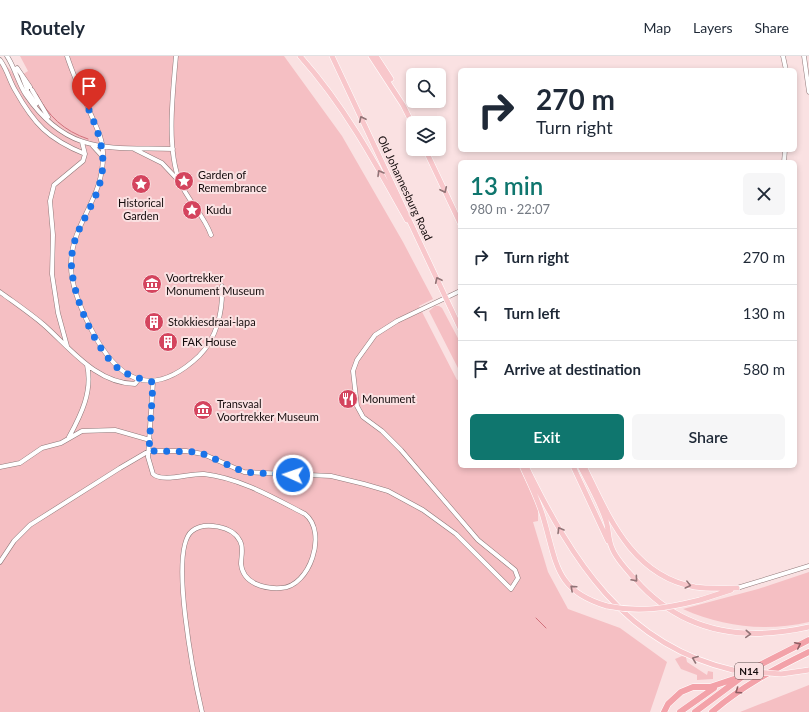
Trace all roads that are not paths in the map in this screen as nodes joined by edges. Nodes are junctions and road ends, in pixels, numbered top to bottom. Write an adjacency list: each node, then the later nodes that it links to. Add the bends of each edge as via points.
1 (8, 56): 15 (street); 15 (street, via 25,94)
2 (68, 56): 18 (street)
3 (176, 56): 20 (street)
4 (300, 56): 27 (main road, one-way to 4, via 360,136)
5 (332, 56): 27 (main road, Old Johannesburg Road, one-way to 5)
6 (371, 56): 13 (main road)
7 (376, 56): 13 (main road)
8 (783, 56): 11 (street)
9 (804, 56): 12 (street)
10 (0, 60): 21 (street, via 38,127 68,148)
11 (786, 68)
12 (809, 92)
13 (403, 105): 14 (main road)
14 (408, 116)
15 (51, 123): 16 (street)
16 (82, 142): 17 (street); 21 (street)
17 (93, 146): 18 (street); 23 (street)
18 (103, 147): 19 (street); 23 (street)
19 (130, 148): 20 (street); 24 (street, via 162,163)
20 (173, 149): 24 (street)
21 (85, 154): 33 (street, via 83,161 54,185 50,201 53,235 52,274 58,313)
22 (428, 156): 25 (main road, one-way to 25)
23 (103, 158): 35 (street, via 99,187 74,242 71,269 83,311 102,350 120,370)
24 (180, 184): 26 (street, via 205,220)
25 (458, 220)
26 (211, 235)
27 (426, 256): 31 (main road, Old Johannesburg Road, one-way to 27)
28 (222, 286): 36 (street, via 222,306 218,322 204,351 172,376)
29 (0, 292): 33 (street, via 34,316)
30 (458, 292): 31 (street)
31 (446, 298): 32 (main road, Old Johannesburg Road); 39 (street, via 397,321 375,335 357,360 353,371 358,406 363,417 382,431 409,458 478,540 515,570 517,580 511,589 448,528 417,506 382,489 331,476 244,472 199,452)
32 (458, 324)
33 (67, 346): 34 (street)
34 (87, 365): 35 (street, via 112,380 135,384); 37 (street, via 89,376 86,396 81,415)
35 (139, 378): 36 (street)
36 (153, 382): 38 (street)
37 (69, 438): 38 (street, via 82,432 110,429); 40 (street, via 42,448 20,463)
38 (150, 440): 39 (street)
39 (149, 451): 47 (street, via 30,525 14,541); 56 (street, via 150,468 155,476 162,478 199,474 237,481 305,514 312,522 316,533 315,546 303,576 291,586 279,588 259,585 246,577 241,566 242,544 238,536 230,531 203,526 196,528 187,536 182,568 187,635)
40 (0, 467)
41 (523, 468): 49 (main road, one-way to 41, bridge, via 674,607 648,610 607,606 582,596 562,577 552,554 541,511)
42 (527, 468): 53 (main road, one-way to 42, bridge, via 781,674 733,670 696,660 656,638 615,604 580,563)
43 (574, 468): 46 (main road)
44 (581, 468): 46 (main road, via 606,521)
45 (585, 468): 49 (main road, one-way to 49, via 618,533 646,565 670,580 692,586 709,589)
46 (612, 548): 50 (main road, one-way to 50, via 646,592 669,610 692,622 746,634 788,632)
47 (0, 562)
48 (809, 566): 49 (street)
49 (737, 588)
50 (809, 627)
51 (809, 640): 54 (highway, N14, one-way to 51, via 772,658)
52 (809, 652): 60 (highway, N14, one-way to 60, via 760,678)
53 (809, 670)
54 (738, 679): 55 (highway); 59 (highway, N14)
55 (718, 685): 57 (highway, via 681,692 668,704); 58 (highway)
56 (202, 712)
57 (664, 712)
58 (680, 712)
59 (695, 712)
60 (712, 712)

